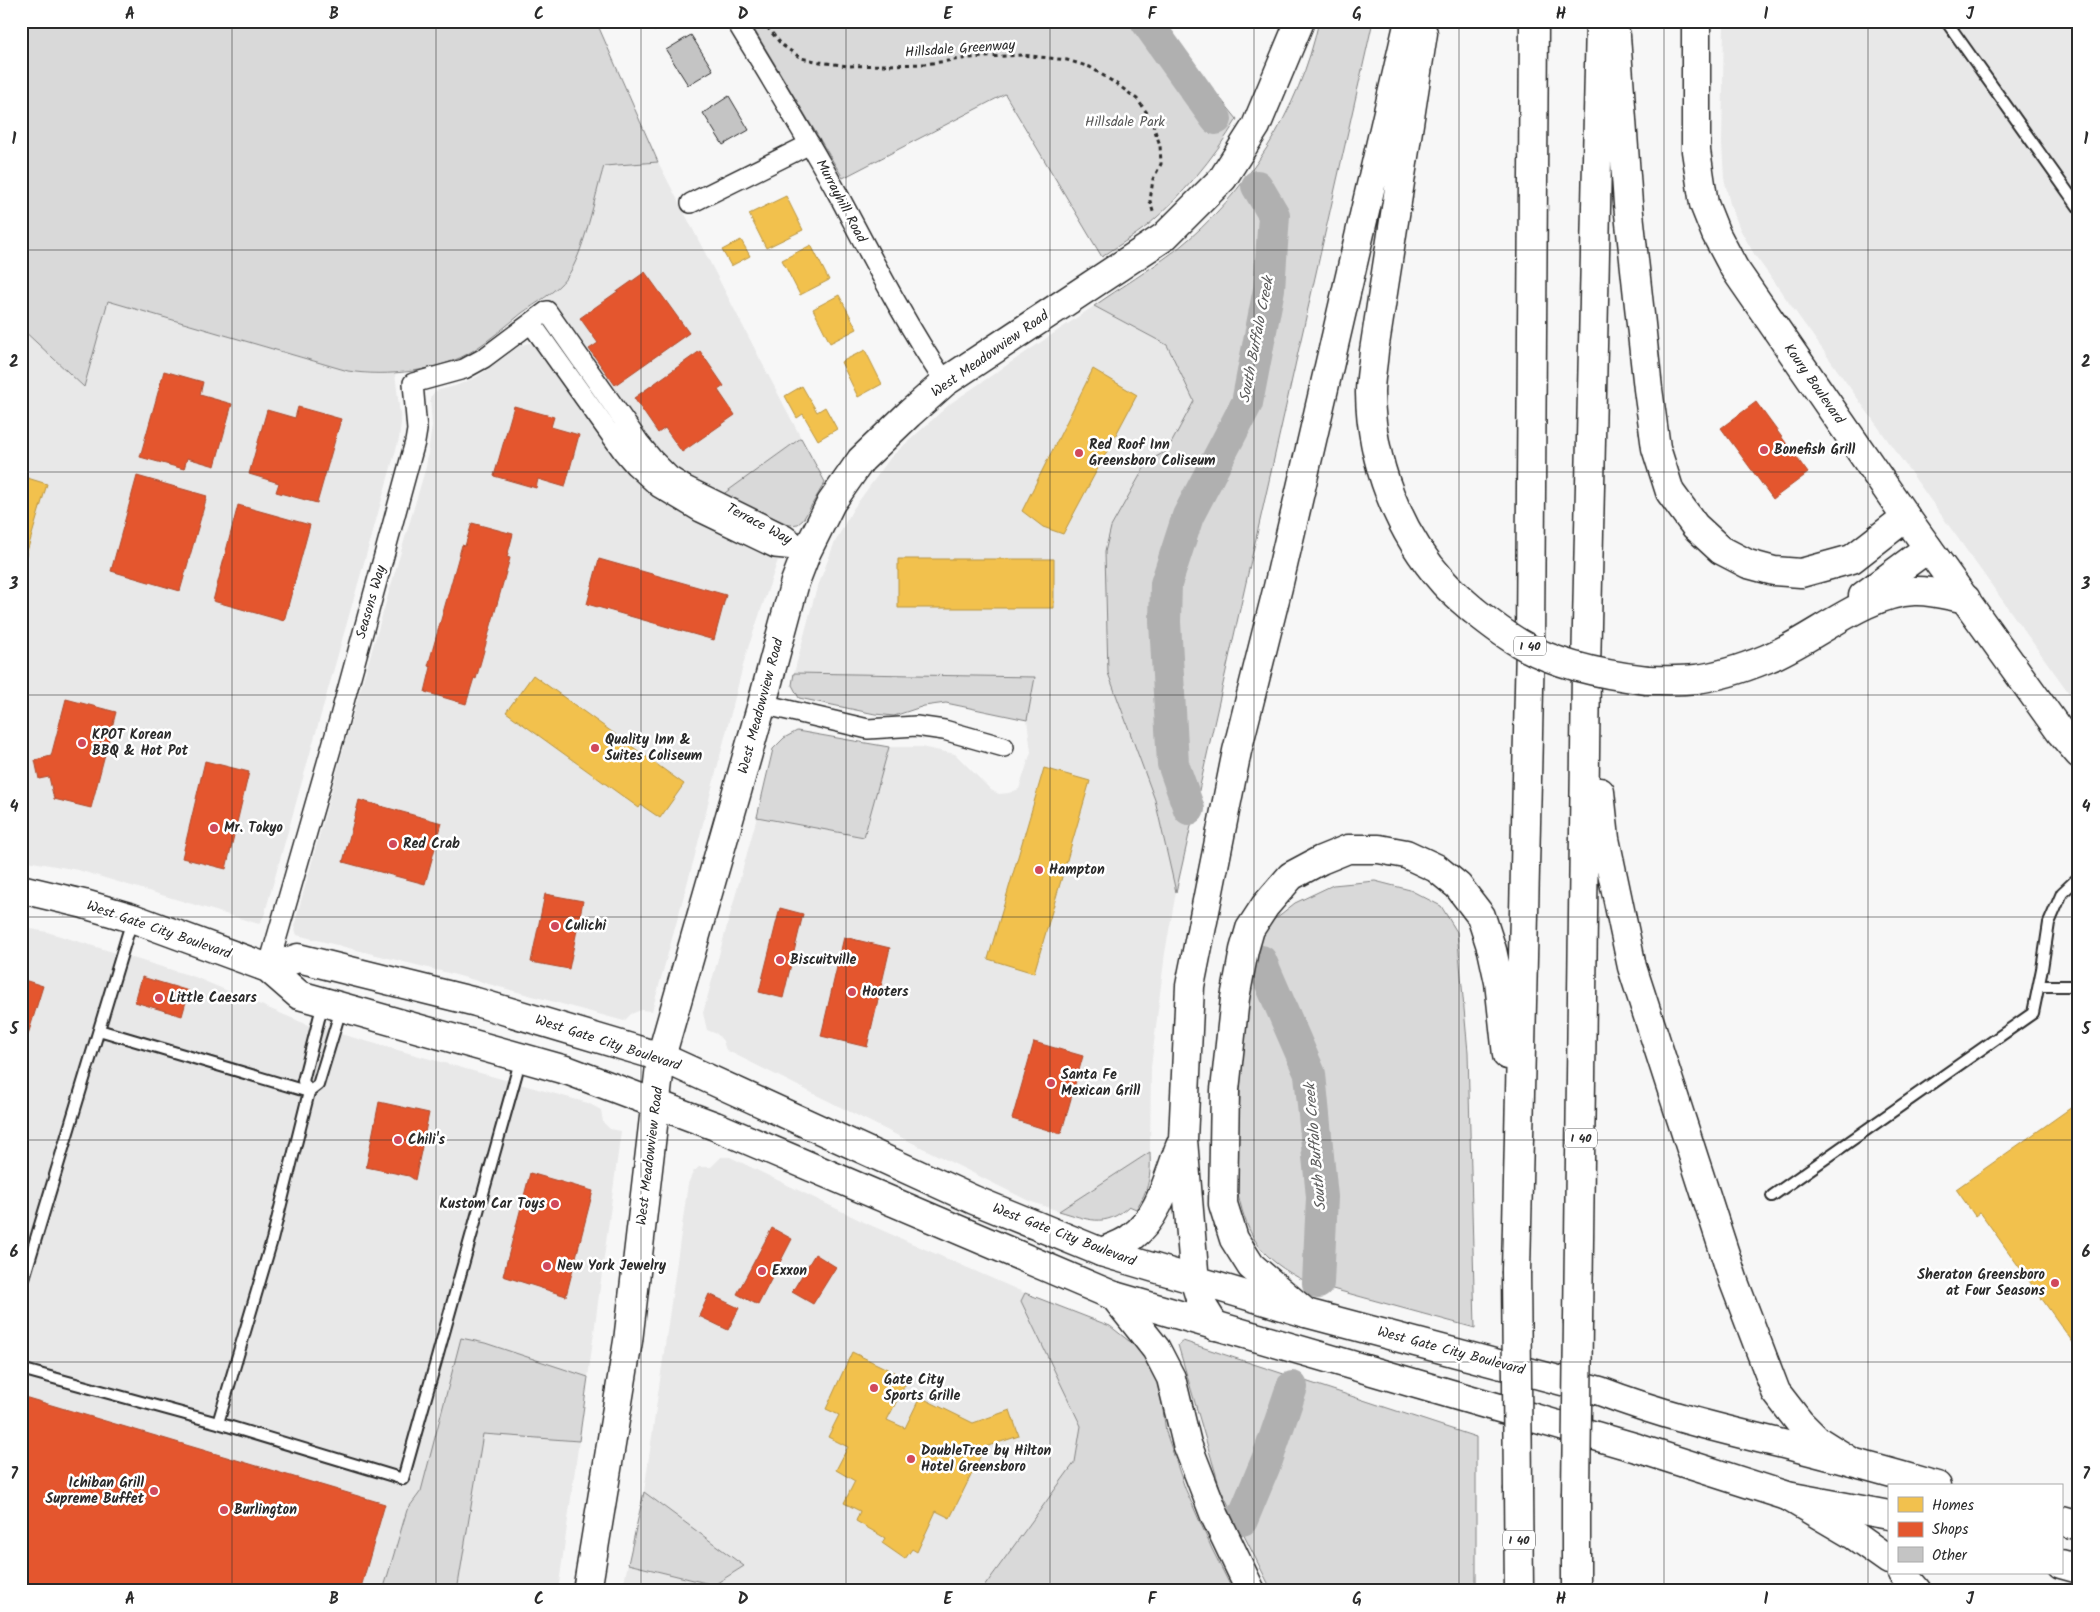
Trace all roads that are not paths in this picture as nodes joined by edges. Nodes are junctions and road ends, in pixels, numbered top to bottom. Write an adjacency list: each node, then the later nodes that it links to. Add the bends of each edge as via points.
1 (736, 21): 10 (street, Murrayhill Road)
2 (1300, 21): 15 (main road, West Meadowview Road, via 1256,126 1223,178 1164,237)
3 (1409, 21): 37 (main road, via 1237,751 1190,986)
4 (1425, 21): 20 (main road, bridge, via 1370,392 1375,445 1388,488 1421,553 1445,584 1472,609 1520,644 1562,662 1606,675 1647,680 1696,679 1728,672 1768,658)
5 (1534, 21): 40 (main road, I 40, via 1530,644)
6 (1600, 21): 21 (main road, I 40)
7 (1615, 21): 16 (main road, via 1628,204 1648,389 1656,448 1670,492 1695,526 1721,550 1748,564 1774,571 1801,573 1852,559)
8 (1696, 21): 16 (main road, Koury Boulevard, via 1696,151 1704,204 1713,227 1734,268)
9 (1946, 21): 12 (lane)
10 (810, 144): 11 (street); 15 (street, Murrayhill Road, via 893,298)
11 (691, 203)
12 (2079, 208)
13 (547, 311): 14 (street, Seasons Way); 18 (street, Terrace Way, via 639,442 670,476 786,535)
14 (531, 323): 18 (street, Terrace Way, via 623,452 658,487 700,512 775,548); 28 (street, Seasons Way, via 464,369 413,383 415,442)
15 (944, 382): 18 (main road, West Meadowview Road, via 861,460 831,504)
16 (1906, 517): 17 (main road, Koury Boulevard)
17 (1928, 548): 19 (main road, Koury Boulevard); 20 (main road)
18 (807, 551): 22 (main road, West Meadowview Road, via 795,582)
19 (1966, 599): 20 (main road, via 1914,590 1876,600); 24 (main road, Koury Boulevard, via 2043,710)
20 (1831, 623)
21 (1586, 671): 48 (main road, via 1605,839 1632,967 1734,1282 1776,1392 1817,1440); 61 (main road, I 40, bridge)
22 (762, 704): 23 (street, via 868,729 916,726 944,730); 34 (main road, West Meadowview Road)
23 (1004, 747)
24 (2079, 754)
25 (2079, 877): 29 (lane, via 2062,893 2049,923)
26 (21, 889): 27 (main road, West Gate City Boulevard)
27 (132, 918): 28 (main road, West Gate City Boulevard); 32 (lane)
28 (268, 968): 31 (main road, West Gate City Boulevard, via 299,996); 34 (main road, West Gate City Boulevard, via 298,958 476,1002)
29 (2039, 986): 30 (lane); 38 (lane, via 2033,1013)
30 (2079, 986)
31 (332, 1005): 33 (main road, West Gate City Boulevard); 35 (lane, via 318,1085); 35 (lane, via 303,1081)
32 (99, 1030): 35 (lane); 42 (lane)
33 (521, 1057): 36 (main road, West Gate City Boulevard, via 569,1071); 47 (lane, via 403,1479)
34 (661, 1057): 36 (main road, West Meadowview Road); 39 (main road, West Gate City Boulevard, via 974,1200)
35 (309, 1092): 47 (lane, via 272,1240)
36 (656, 1104): 43 (main road, West Gate City Boulevard, via 715,1126); 58 (main road, West Meadowview Road, via 628,1341)
37 (1183, 1140): 39 (main road, via 1157,1207 1147,1223 1131,1238); 41 (main road)
38 (1772, 1196)
39 (1101, 1252): 41 (main road, West Gate City Boulevard)
40 (1517, 1258): 44 (main road, via 1514,1113 1499,982 1481,916 1458,886 1436,868 1406,854 1379,849 1348,849 1291,876 1250,929 1235,998 1225,1090 1223,1204 1234,1239 1250,1266); 60 (main road, I 40, bridge)
41 (1195, 1282): 44 (main road, West Gate City Boulevard); 45 (main road, via 1202,1305)
42 (21, 1288)
43 (1114, 1296): 45 (main road, West Gate City Boulevard); 59 (main road, via 1156,1349 1171,1378 1187,1444 1215,1516)
44 (1306, 1313): 48 (main road, West Gate City Boulevard, via 1600,1390 1697,1422)
45 (1215, 1326): 50 (main road, West Gate City Boulevard, via 1637,1448)
46 (21, 1370): 47 (lane)
47 (218, 1423)
48 (1852, 1462): 49 (main road, West Gate City Boulevard)
49 (1930, 1484)
50 (1787, 1496): 51 (main road, West Gate City Boulevard); 54 (main road)
51 (1888, 1515)
52 (2062, 1521): 53 (main road)
53 (2079, 1526)
54 (1888, 1559)
55 (2062, 1564): 56 (main road)
56 (2079, 1569)
57 (1903, 1574): 62 (main road)
58 (587, 1591)
59 (1251, 1591)
60 (1519, 1591)
61 (1576, 1591)
62 (1917, 1591)

